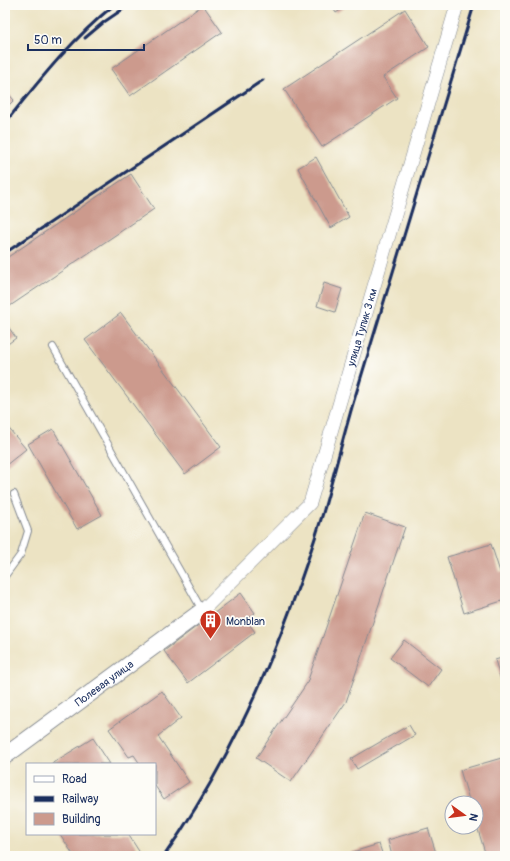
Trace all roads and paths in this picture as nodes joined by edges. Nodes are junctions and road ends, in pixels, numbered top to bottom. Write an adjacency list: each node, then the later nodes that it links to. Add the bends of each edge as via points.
1 (457, 5): 5 (street, улица Тупик 3 км, via 310,503)
2 (53, 347): 5 (lane)
3 (14, 494): 4 (lane, via 28,530 21,554)
4 (5, 576)
5 (202, 611): 6 (street, Полевая улица)
6 (5, 756)

